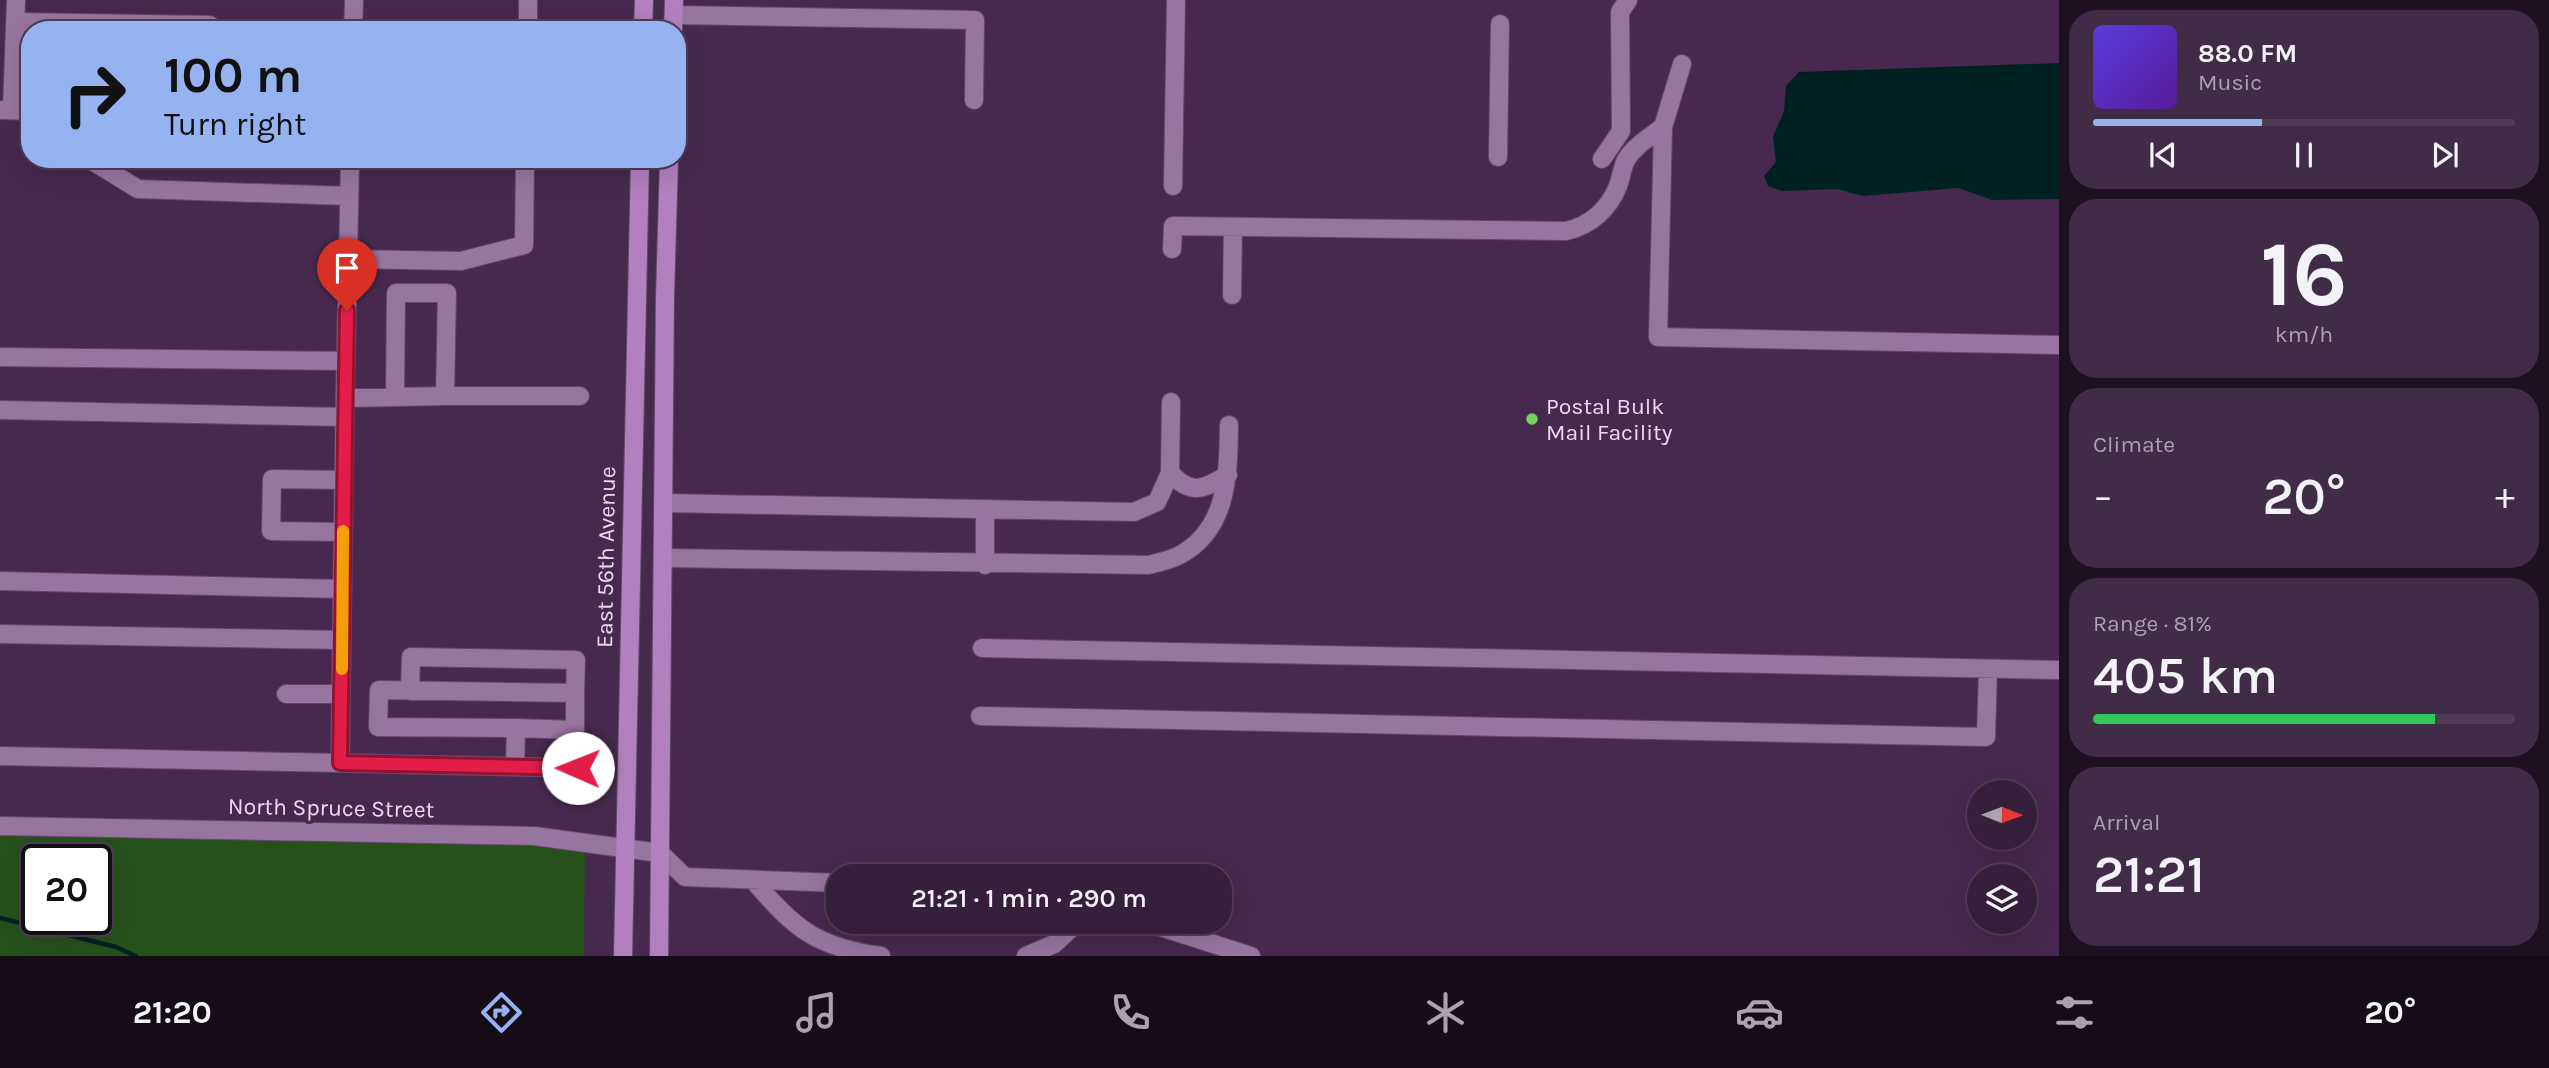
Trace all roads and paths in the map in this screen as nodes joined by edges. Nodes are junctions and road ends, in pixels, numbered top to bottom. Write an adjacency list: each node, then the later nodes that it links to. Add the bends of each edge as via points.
1 (16, 0): 11 (street)
2 (354, 0): 8 (street)
3 (528, 0): 9 (street)
4 (644, 0): 10 (main road)
5 (1177, 0): 26 (street)
6 (1628, 0): 20 (street, via 1620,12 1621,131)
7 (674, 15): 16 (street, via 975,20)
8 (353, 21)
9 (528, 21)
10 (643, 21)
11 (15, 22): 12 (street); 15 (street)
12 (21, 22)
13 (1500, 24): 19 (street)
14 (1682, 64): 18 (street)
15 (21, 69): 17 (street)
16 (974, 100)
17 (14, 111)
18 (1663, 127): 28 (street, via 1634,149 1605,208 1590,223 1566,231); 32 (street, via 1658,337)
19 (1498, 157)
20 (1602, 159)
21 (103, 168): 27 (street, via 138,190)
22 (350, 168): 27 (street)
23 (525, 168): 30 (street, via 524,245 461,261)
24 (640, 168): 69 (main road, East 56th Avenue)
25 (669, 168): 46 (main road)
26 (1173, 186)
27 (349, 196): 30 (street)
28 (1233, 227): 29 (street, via 1173,226); 31 (street)
29 (1172, 249)
30 (348, 259): 34 (street)
31 (1232, 295)
32 (2059, 345)
33 (0, 357): 34 (street)
34 (346, 361): 38 (street)
35 (444, 396): 36 (street); 37 (street); 37 (street, via 447,293 396,293)
36 (580, 396)
37 (395, 397): 38 (street)
38 (345, 398): 41 (street)
39 (1171, 402): 43 (street)
40 (0, 410): 41 (street)
41 (345, 417): 45 (street)
42 (1229, 425): 44 (street)
43 (1170, 473): 44 (street, via 1183,486 1202,489); 47 (street, via 1157,502 1134,512)
44 (1228, 475): 50 (street, via 1222,507 1207,530 1181,555 1149,565)
45 (344, 480): 48 (street); 48 (street, via 272,479 271,531)
46 (665, 503): 47 (street); 49 (main road)
47 (985, 510): 50 (street)
48 (343, 532): 52 (street)
49 (664, 558): 50 (street); 70 (main road)
50 (985, 565)
51 (0, 581): 52 (street)
52 (343, 589): 54 (street)
53 (0, 634): 54 (street)
54 (342, 640): 61 (street)
55 (982, 648): 56 (street)
56 (1988, 669): 57 (street); 62 (street, via 1986,737)
57 (2059, 670)
58 (410, 691): 59 (street); 59 (street, via 411,657 576,660); 63 (street, via 379,690 378,727)
59 (575, 693): 63 (street, via 575,730)
60 (285, 694): 61 (street)
61 (341, 694): 65 (street)
62 (980, 716)
63 (516, 728): 66 (street)
64 (0, 756): 65 (street)
65 (340, 763): 66 (street)
66 (515, 766): 67 (street)
67 (578, 768)
68 (0, 826): 69 (street, North Spruce Street, via 534,836)
69 (624, 847): 70 (street, North Spruce Street); 75 (main road, East 56th Avenue)
70 (660, 853): 71 (street, via 685,877); 76 (main road)
71 (752, 880): 72 (street); 77 (street, via 803,930 840,950)
72 (826, 883)
73 (1065, 934): 78 (street)
74 (1182, 934): 79 (street)
75 (623, 956)
76 (659, 956)
77 (881, 956)
78 (1026, 956)
79 (1251, 956)

